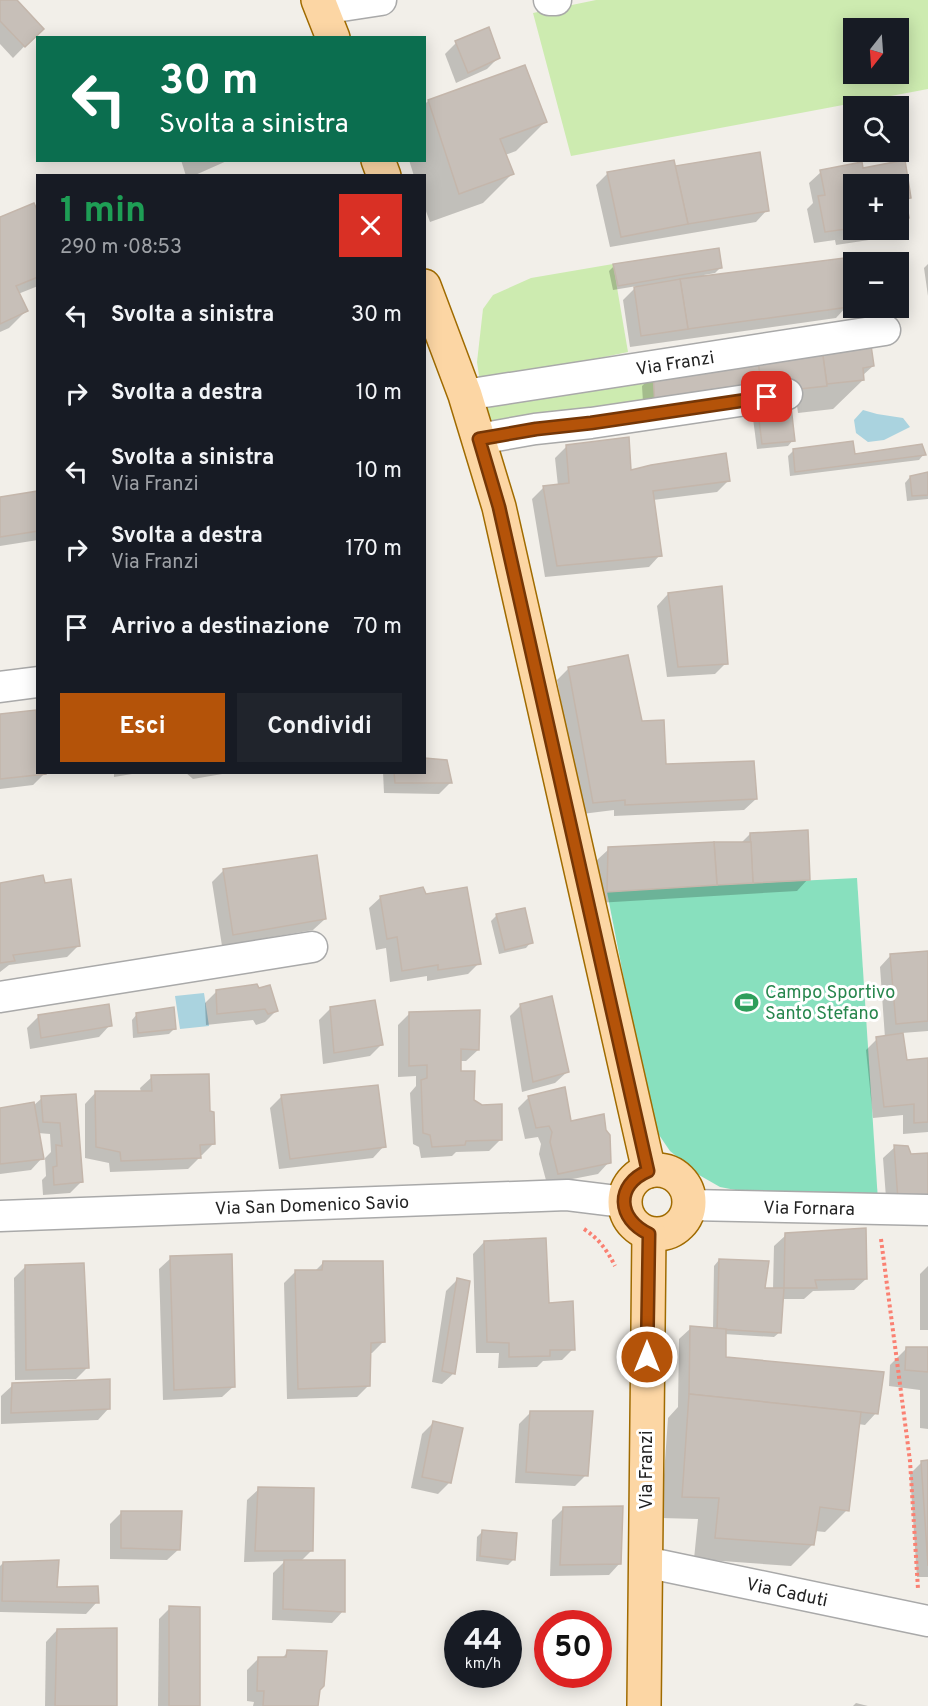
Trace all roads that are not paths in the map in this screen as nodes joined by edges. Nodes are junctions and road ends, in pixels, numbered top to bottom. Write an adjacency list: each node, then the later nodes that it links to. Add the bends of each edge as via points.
1 (381, 0): 4 (street)
2 (549, 0): 3 (street)
3 (556, 0)
4 (324, 16)
5 (426, 291): 8 (main road)
6 (885, 330): 8 (street, Via Franzi)
7 (787, 394): 9 (street)
8 (465, 395): 9 (main road)
9 (479, 439): 14 (main road, via 499,507)
10 (36, 682): 11 (street)
11 (0, 687)
12 (312, 947): 13 (street)
13 (0, 997)
14 (648, 1171): 15 (main road, via 631,1182); 16 (main road, via 669,1172 678,1177 689,1195)
15 (624, 1202): 18 (street, Via San Domenico Savio, via 567,1195); 19 (main road, via 631,1222)
16 (689, 1205): 17 (street, Via Fornara); 19 (main road, via 680,1225 671,1232)
17 (928, 1210)
18 (0, 1216)
19 (649, 1234): 20 (main road, Via Franzi)
20 (645, 1562): 21 (street, Via Caduti); 22 (main road, Via Franzi)
21 (924, 1620)
22 (644, 1706)

